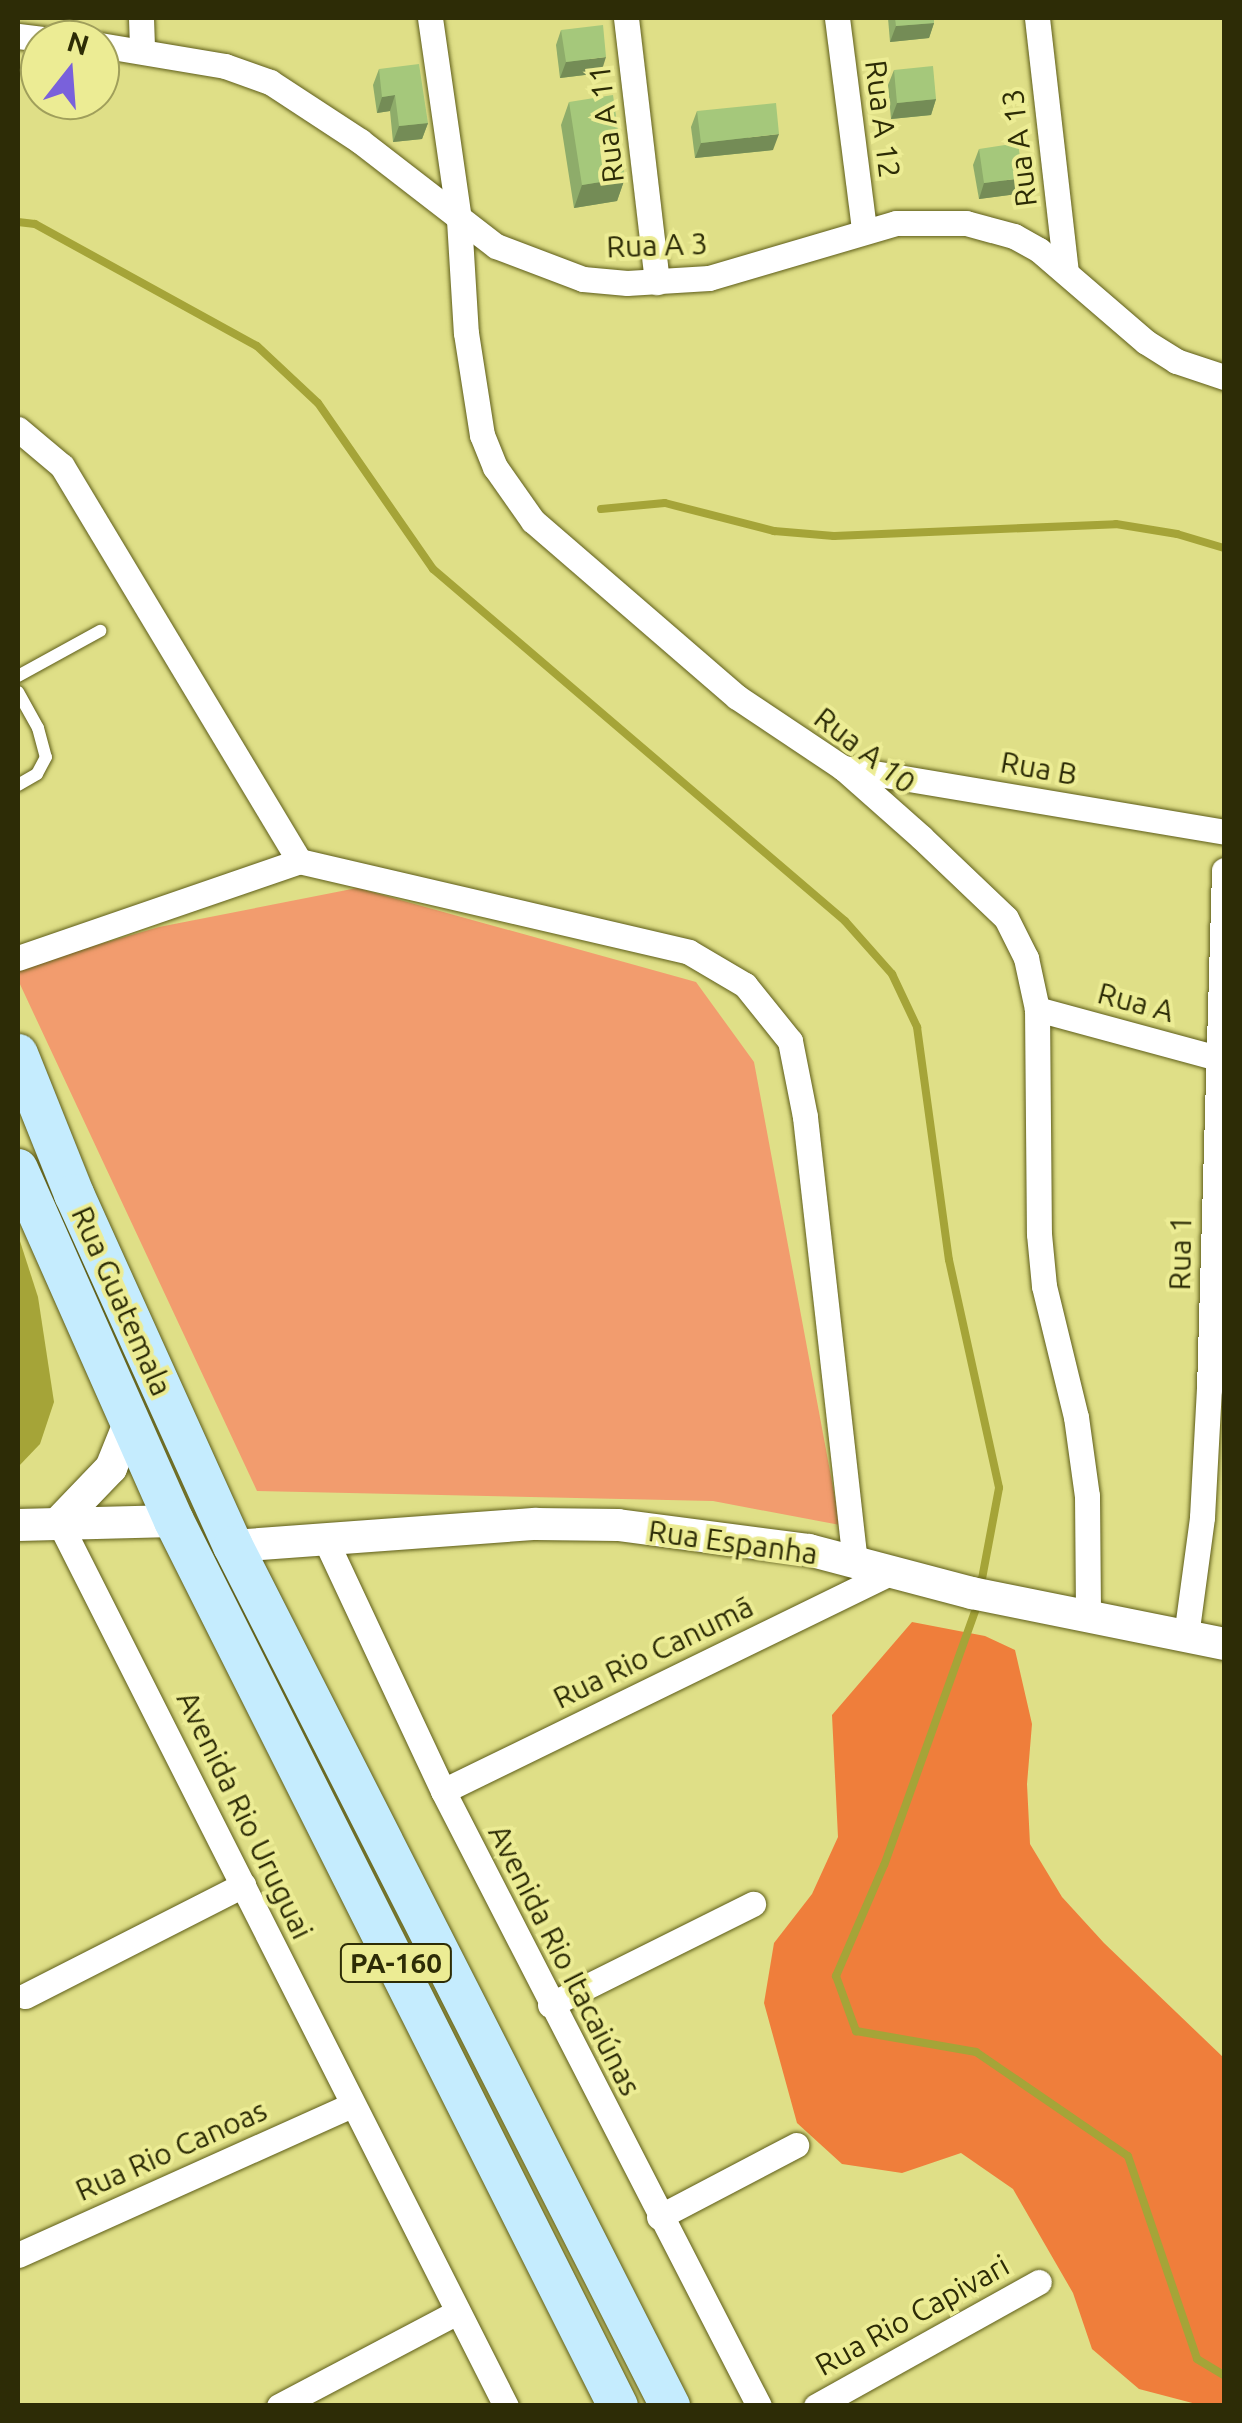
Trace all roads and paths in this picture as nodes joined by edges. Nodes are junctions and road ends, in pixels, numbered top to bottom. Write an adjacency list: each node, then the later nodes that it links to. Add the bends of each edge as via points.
1 (141, 18): 7 (street)
2 (430, 18): 8 (street, Rua A 10)
3 (626, 18): 11 (street, Rua A 11)
4 (837, 18): 9 (street, Rua A 12)
5 (1037, 18): 10 (street, Rua A 13)
6 (120, 47): 7 (street, Rua A 3)
7 (142, 50): 8 (street, Rua A 3, via 270,82 348,132)
8 (459, 220): 11 (street, Rua A 3, via 496,246 583,279); 17 (street, Rua A 10, via 482,435 534,522 737,696)
9 (864, 230): 10 (street, Rua A 3, via 933,220 966,223 1014,236); 11 (street, Rua A 3, via 753,268)
10 (1066, 272): 12 (street, Rua A 3, via 1146,342 1176,361)
11 (656, 282)
12 (1224, 377)
13 (18, 430): 20 (street, via 62,466)
14 (100, 630): 15 (lane)
15 (18, 676)
16 (18, 692): 18 (lane, via 46,757 37,774)
17 (843, 768): 19 (street, Rua B); 23 (street, Rua A 10, via 1006,918 1026,958)
18 (18, 785)
19 (1224, 832)
20 (299, 861): 22 (street); 35 (street, via 689,952 745,986 790,1041 805,1116)
21 (1224, 870): 25 (street, Rua 1)
22 (18, 958)
23 (1038, 1009): 25 (street, Rua A); 37 (street, Rua A 10, via 1044,1286 1087,1496)
24 (18, 1054): 27 (main road, Rua Guatemala / PA-160)
25 (1217, 1058): 38 (street, Rua 1, via 1210,1389)
26 (18, 1169): 28 (main road, Rua Guatemala / PA-160)
27 (74, 1194): 28 (main road); 34 (main road, Rua Guatemala / PA-160)
28 (36, 1210): 29 (main road, Rua Guatemala / PA-160)
29 (130, 1421): 30 (main road, Rua Guatemala / PA-160); 31 (street, via 111,1468)
30 (174, 1521): 31 (street); 53 (main road, PA-160)
31 (59, 1522): 32 (street); 41 (street, Avenida Rio Uruguai)
32 (18, 1525)
33 (325, 1538): 34 (street, Rua Espanha); 35 (street, Rua Espanha, via 618,1525 722,1536); 40 (street, Avenida Rio Itacaiúnas)
34 (233, 1546): 54 (main road, PA-160)
35 (855, 1562): 36 (street, Rua Espanha)
36 (892, 1572): 37 (street, Rua Espanha); 40 (street, Rua Rio Canumã)
37 (1088, 1617): 38 (street, Rua Espanha)
38 (1186, 1636): 39 (street, Rua Espanha)
39 (1224, 1644)
40 (443, 1791): 44 (street, Avenida Rio Itacaiúnas)
41 (242, 1885): 43 (street); 45 (street, Avenida Rio Uruguai)
42 (752, 1904): 44 (street)
43 (26, 1996)
44 (550, 2004): 47 (street, Avenida Rio Itacaiúnas)
45 (351, 2106): 48 (street, Rua Rio Canoas); 50 (street, Avenida Rio Uruguai)
46 (796, 2145): 47 (street)
47 (659, 2217): 55 (street, Avenida Rio Itacaiúnas)
48 (18, 2255)
49 (1039, 2282): 56 (street, Rua Rio Capivari)
50 (458, 2312): 51 (street); 52 (street, Avenida Rio Uruguai)
51 (278, 2406)
52 (506, 2406)
53 (618, 2406)
54 (670, 2406)
55 (759, 2406)
56 (816, 2406)

